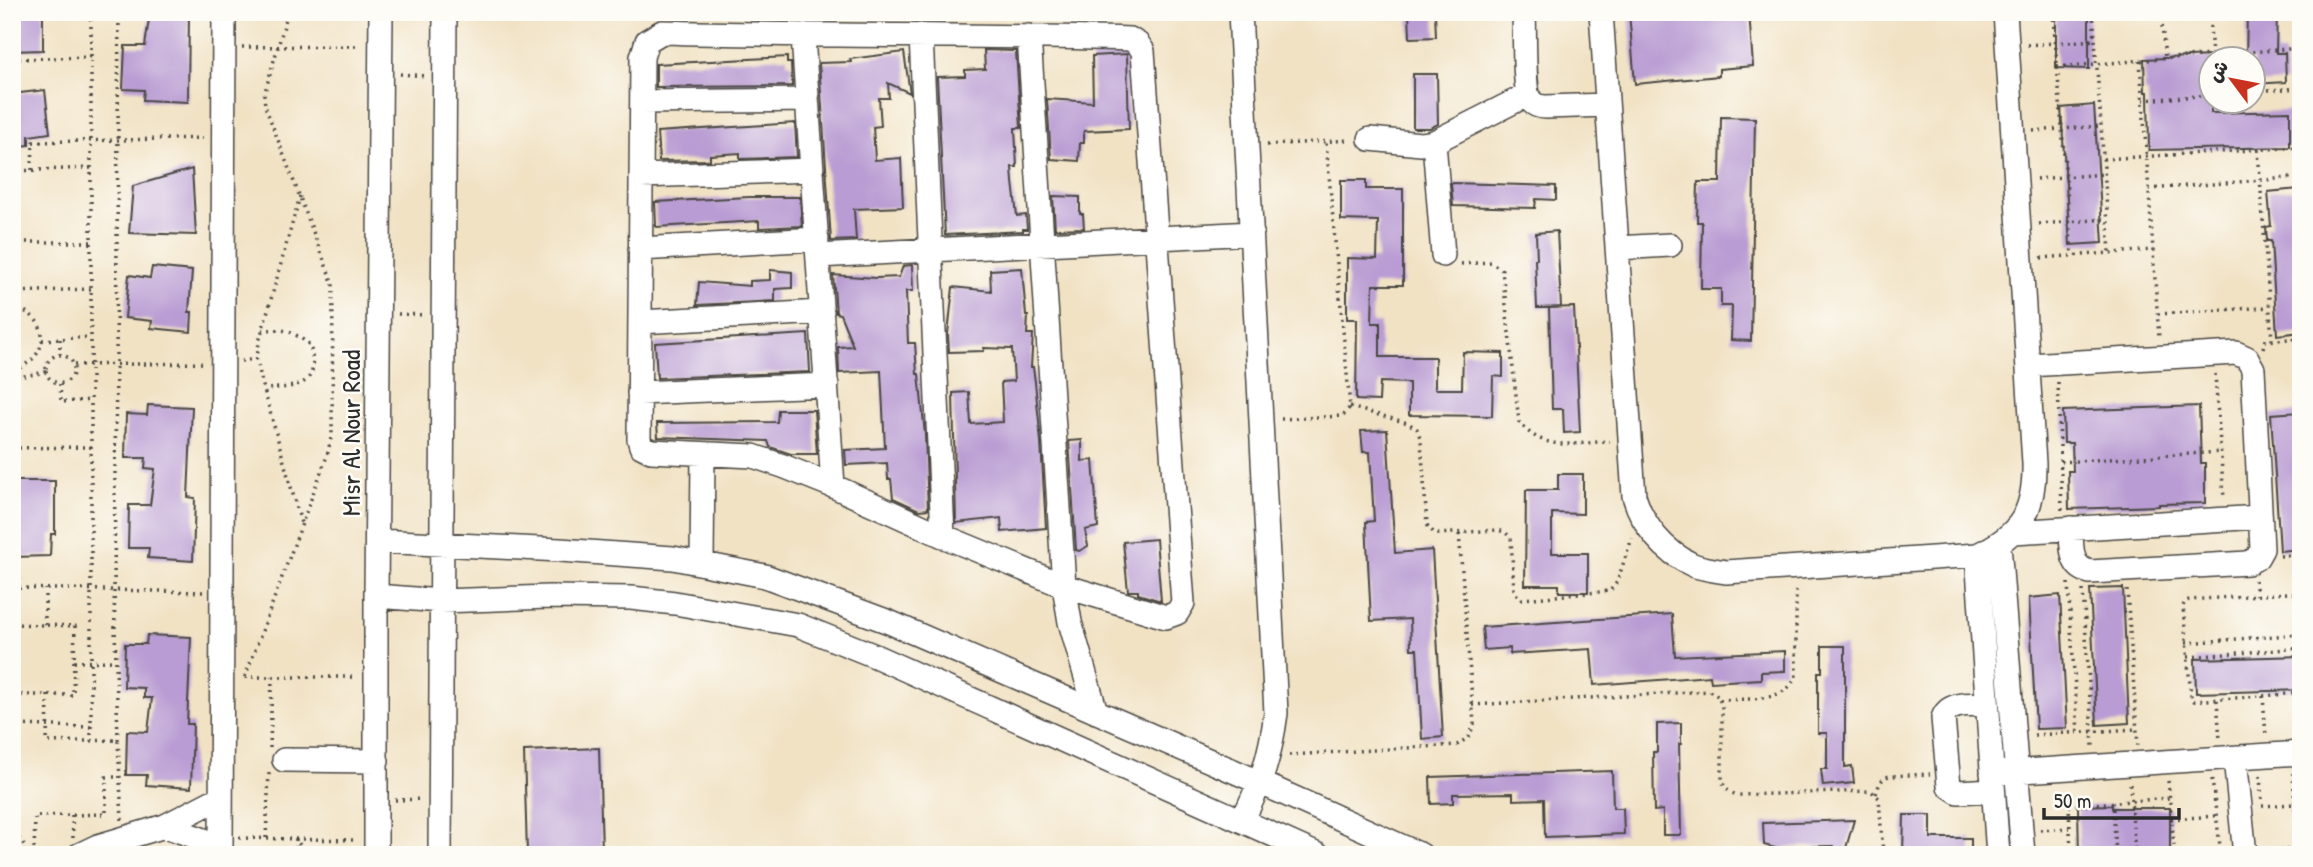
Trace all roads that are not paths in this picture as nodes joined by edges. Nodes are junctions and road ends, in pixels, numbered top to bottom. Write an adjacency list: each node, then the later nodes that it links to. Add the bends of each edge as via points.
1 (224, 12): 55 (street, via 222,593 233,677)
2 (380, 12): 39 (street, Misr Al Nour Road)
3 (445, 12): 40 (street)
4 (1240, 12): 19 (street)
5 (1524, 12): 11 (street)
6 (1601, 12): 14 (street)
7 (2005, 12): 30 (street)
8 (921, 35): 9 (street); 10 (street); 26 (street)
9 (803, 36): 12 (street); 13 (street, via 663,32 648,41 642,57)
10 (1028, 36): 20 (street, via 1130,39 1139,44); 21 (street)
11 (1527, 95): 14 (street, via 1538,107); 16 (street)
12 (807, 100): 13 (street); 17 (street)
13 (642, 102): 18 (street)
14 (1607, 105): 24 (street)
15 (1370, 139): 16 (street)
16 (1434, 142): 27 (street)
17 (812, 170): 18 (street); 23 (street)
18 (641, 176): 25 (street)
19 (1252, 233): 20 (street); 54 (street, via 1276,713)
20 (1155, 239): 21 (street); 43 (street, via 1183,603 1177,613 1166,617)
21 (1040, 244): 26 (street); 43 (street)
22 (1670, 245): 24 (street)
23 (817, 248): 25 (street); 26 (street); 28 (street)
24 (1617, 248): 41 (street, via 1634,496 1640,515 1667,549 1695,565 1726,572)
25 (640, 249): 29 (street)
26 (931, 250): 37 (street)
27 (1443, 255)
28 (822, 312): 29 (street); 31 (street)
29 (640, 322): 32 (street)
30 (2028, 365): 35 (street, via 2236,353 2247,358 2253,369); 38 (street, via 2034,488 2028,511)
31 (827, 385): 32 (street); 34 (street)
32 (639, 393): 33 (street, via 641,446 651,451)
33 (703, 454): 34 (street, via 753,456); 42 (street)
34 (833, 486): 37 (street)
35 (2260, 517): 36 (street); 36 (street, via 2262,549 2248,562 2090,572 2077,566)
36 (2070, 522): 38 (street)
37 (943, 536): 43 (street)
38 (2007, 538): 41 (street); 52 (street)
39 (377, 541): 40 (street); 44 (street, Misr Al Nour Road)
40 (440, 544): 42 (street, via 623,554); 45 (street)
41 (1977, 555): 46 (street)
42 (702, 564): 47 (street, via 765,576 889,622)
43 (1064, 586): 47 (street)
44 (376, 596): 45 (street); 51 (street, Misr Al Nour Road)
45 (441, 601): 56 (street, via 631,598 798,625); 63 (street)
46 (1987, 704): 53 (street); 53 (street, via 1946,710 1947,774 1954,790)
47 (1096, 712): 54 (street)
48 (2296, 753): 49 (street)
49 (2222, 758): 52 (street); 61 (street)
50 (284, 760): 51 (street)
51 (377, 761): 60 (street, Misr Al Nour Road)
52 (2016, 772): 53 (street); 58 (street)
53 (1993, 782): 66 (street)
54 (1261, 783): 56 (street); 65 (street)
55 (221, 797): 57 (street); 59 (street)
56 (1242, 821): 64 (street)
57 (165, 826): 59 (street); 62 (street)
58 (2022, 843)
59 (221, 846)
60 (376, 848)
61 (2255, 853)
62 (79, 855)
63 (440, 855)
64 (1318, 855)
65 (1421, 855)
66 (1998, 855)

